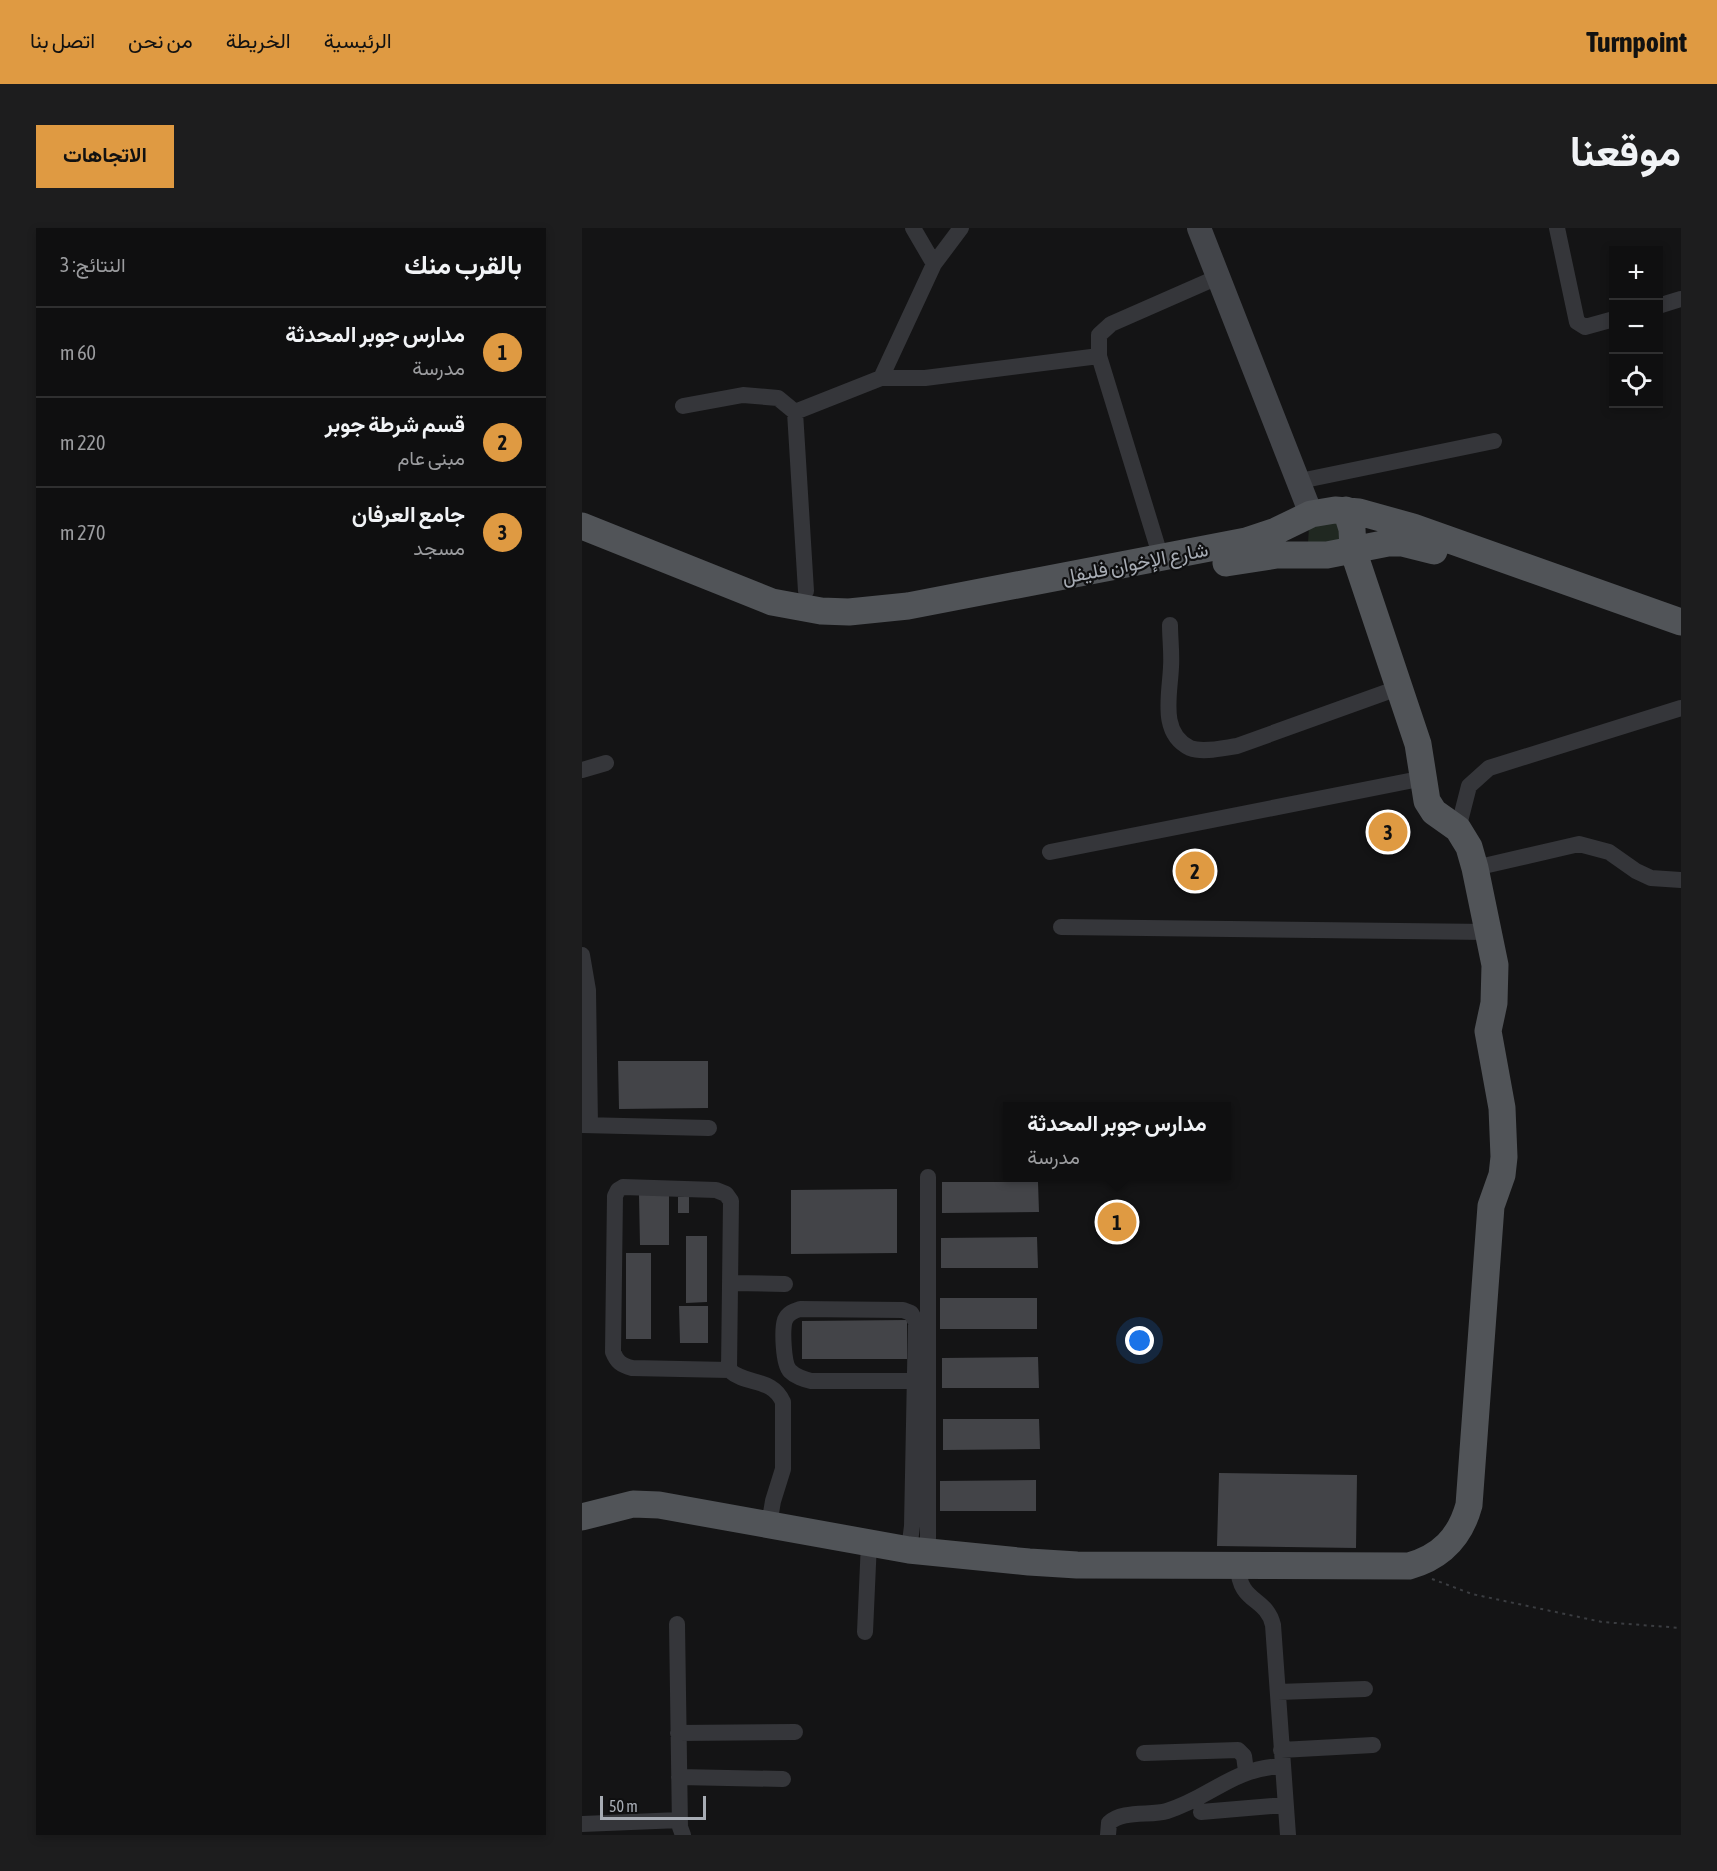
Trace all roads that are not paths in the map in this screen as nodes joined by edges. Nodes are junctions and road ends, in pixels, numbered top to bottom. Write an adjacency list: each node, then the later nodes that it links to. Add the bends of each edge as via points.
1 (913, 228): 5 (street)
2 (962, 228): 5 (street)
3 (1199, 228): 6 (street)
4 (1557, 228): 9 (street, via 1577,322 1585,327)
5 (934, 264): 11 (street)
6 (1218, 277): 10 (street, via 1111,324 1099,335); 15 (street)
7 (1681, 299): 8 (street)
8 (1663, 305)
9 (1609, 321)
10 (1099, 356): 11 (street, via 925,378); 22 (street)
11 (881, 378): 13 (street)
12 (684, 406): 13 (street, via 743,395 778,398)
13 (795, 412): 24 (street)
14 (1494, 441): 15 (street)
15 (1300, 481): 17 (street)
16 (1346, 510): 17 (main road, شارع الإخوان فليفل); 20 (main road); 26 (main road, شارع الإخوان فليفل, via 1413,527)
17 (1306, 516): 21 (main road, via 1297,537); 22 (main road, شارع الإخوان فليفل, via 1246,541)
18 (582, 526): 25 (main road, شارع الإخوان فليفل)
19 (582, 545): 25 (main road, شارع الإخوان فليفل)
20 (1353, 550): 21 (main road, شارع الإخوان فليفل); 28 (main road, شارع الإخوان فليفل, via 1388,543 1416,545); 29 (main road)
21 (1301, 554): 23 (main road, شارع الإخوان فليفل)
22 (1161, 558): 23 (main road, شارع الإخوان فليفل)
23 (1062, 584): 25 (main road, شارع الإخوان فليفل, via 859,627 815,627)
24 (806, 591)
25 (769, 609)
26 (1681, 622)
27 (1170, 625): 29 (street, via 1168,717 1174,735 1191,748 1237,746)
28 (1681, 639)
29 (1398, 688): 33 (main road, via 1420,750)
30 (1681, 708): 34 (street, via 1489,768 1469,786)
31 (606, 763): 32 (street)
32 (582, 770)
33 (1424, 778): 34 (main road, via 1430,807); 35 (street)
34 (1458, 829): 36 (main road)
35 (1050, 852)
36 (1475, 868): 37 (street, via 1579,844 1609,852 1650,878); 39 (main road)
37 (1681, 880)
38 (1061, 927): 39 (street)
39 (1488, 932): 52 (main road, via 1495,975 1488,1031 1502,1108 1504,1157 1490,1216 1469,1505 1458,1533 1449,1545 1424,1562 1409,1566)
40 (582, 955): 41 (street, via 588,990)
41 (586, 1125): 42 (street)
42 (709, 1128)
43 (928, 1177): 51 (street, via 930,1528)
44 (731, 1283): 45 (street); 46 (street); 46 (street, via 733,1211 726,1194 716,1190 618,1190 613,1340 616,1358 632,1368)
45 (785, 1284)
46 (729, 1370): 49 (street, via 736,1376 770,1385 783,1402 783,1469)
47 (914, 1381): 47 (street, via 916,1322 911,1313 800,1309 790,1312 785,1320 784,1362 801,1378); 51 (street, via 912,1526)
48 (582, 1517): 49 (main road, via 633,1504 659,1505)
49 (769, 1525): 50 (main road)
50 (869, 1542): 51 (main road); 54 (street)
51 (918, 1551): 52 (main road, via 1077,1565)
52 (1238, 1566): 56 (street, via 1246,1593 1271,1618)
53 (676, 1624): 58 (street)
54 (865, 1632)
55 (1365, 1689): 56 (street)
56 (1278, 1692): 61 (street)
57 (795, 1732): 58 (street)
58 (678, 1733): 63 (street)
59 (1372, 1745): 61 (street)
60 (1144, 1753): 62 (street, via 1235,1750 1244,1756)
61 (1282, 1758): 62 (street); 65 (street)
62 (1246, 1771): 69 (street, via 1174,1808 1116,1818 1109,1823)
63 (679, 1777): 64 (street); 68 (street)
64 (783, 1779)
65 (1285, 1805): 66 (street); 70 (street)
66 (1201, 1812)
67 (582, 1824): 68 (street)
68 (682, 1828)
69 (1108, 1835)
70 (1287, 1835)

